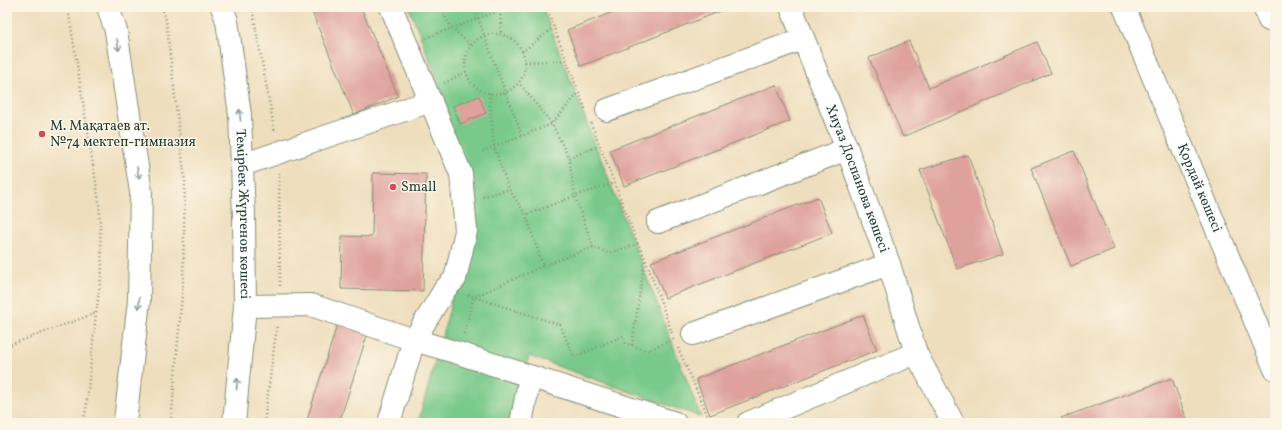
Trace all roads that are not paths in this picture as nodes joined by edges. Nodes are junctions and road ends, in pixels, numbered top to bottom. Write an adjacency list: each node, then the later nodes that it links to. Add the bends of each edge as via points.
1 (108, 7): 19 (street, one-way to 19, via 116,31 141,192 139,301)
2 (222, 7): 10 (street, Темірбек Жүргенов көшесі, one-way to 2, via 240,115 227,21)
3 (391, 7): 7 (street)
4 (791, 7): 6 (street, Хиуаз Доспанова көшесі)
5 (1124, 7): 17 (street, Қордай көшесі)
6 (803, 39): 8 (street); 9 (street, Хиуаз Доспанова көшесі)
7 (436, 92): 10 (street); 15 (street, via 462,174 466,231 455,278 445,289)
8 (594, 114)
9 (846, 149): 11 (street); 12 (street, Хиуаз Доспанова көшесі)
10 (242, 165): 13 (street, Темірбек Жүргенов көшесі)
11 (658, 222)
12 (889, 264): 14 (street); 16 (street, Хиуаз Доспанова көшесі)
13 (245, 306): 15 (street, via 311,305); 20 (street, Темірбек Жүргенов көшесі, one-way to 13)
14 (683, 336)
15 (414, 340): 18 (street); 21 (street)
16 (916, 353): 24 (street); 25 (street, Хиуаз Доспанова көшесі)
17 (1275, 369)
18 (530, 377): 22 (street); 23 (street)
19 (124, 423)
20 (234, 423)
21 (389, 423)
22 (521, 423)
23 (675, 423)
24 (748, 423)
25 (953, 423)

